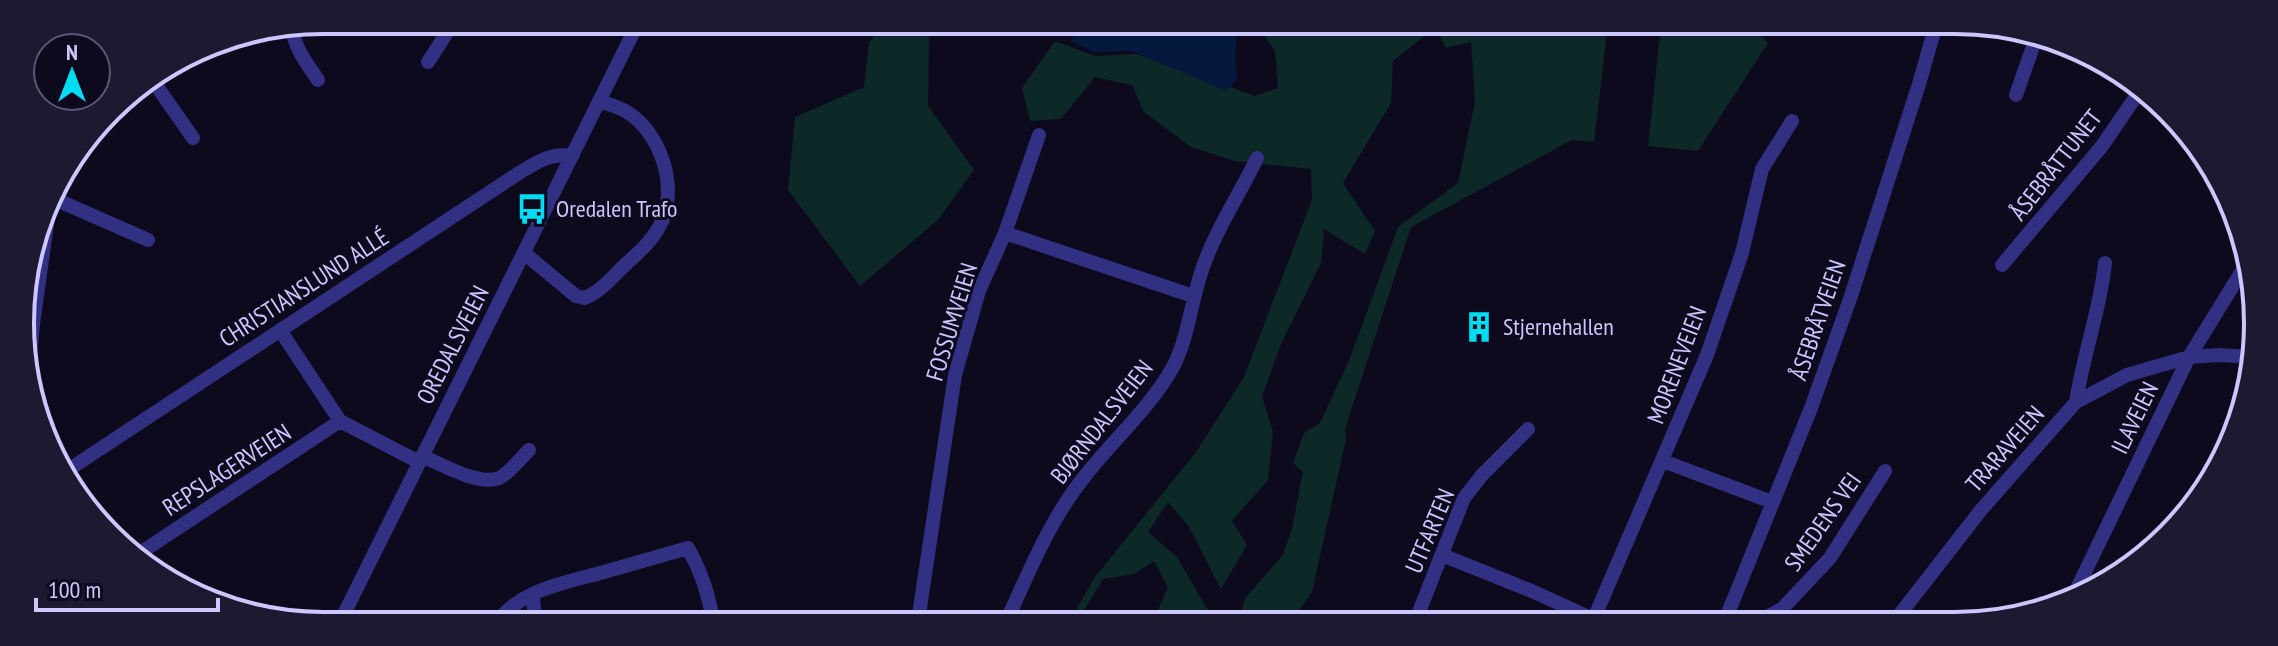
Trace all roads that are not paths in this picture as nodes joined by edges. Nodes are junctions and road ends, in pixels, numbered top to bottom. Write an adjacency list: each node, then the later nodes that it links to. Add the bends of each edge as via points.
1 (446, 34): 6 (street)
2 (632, 34): 11 (street, OREDALSVEIEN)
3 (1933, 34): 38 (street, ÅSEBRÅTVEIEN, via 1851,296)
4 (293, 36): 7 (street)
5 (2034, 45): 9 (street)
6 (428, 62)
7 (318, 80)
8 (157, 87): 14 (street)
9 (2016, 95)
10 (2135, 97): 23 (street, ÅSEBRÅTTUNET, via 2102,146)
11 (599, 101): 15 (street, OREDALSVEIEN); 20 (street, via 627,112 653,141 668,187 659,228 598,291 584,298)
12 (1792, 121): 35 (street, MORENEVEIEN, via 1762,169 1742,253)
13 (1039, 135): 18 (street, FOSSUMVEIEN)
14 (193, 138)
15 (573, 155): 20 (street, OREDALSVEIEN); 27 (street, CHRISTIANSLUND ALLÉ, via 545,157)
16 (1257, 158): 25 (street, BJØRNDALSVEIEN, via 1211,247)
17 (62, 199): 19 (street)
18 (1005, 233): 25 (street); 47 (street, FOSSUMVEIEN, via 979,291 955,375)
19 (148, 240)
20 (524, 253): 34 (street, OREDALSVEIEN)
21 (42, 256): 26 (street)
22 (2105, 263): 30 (street)
23 (2002, 265)
24 (2240, 276): 29 (street, ILAVEIEN)
25 (1193, 296): 48 (street, BJØRNDALSVEIEN, via 1172,368 1083,478 1038,552)
26 (35, 313)
27 (280, 330): 31 (street); 36 (street, CHRISTIANSLUND ALLÉ)
28 (2242, 356): 29 (street, TRARAVEIEN)
29 (2189, 357): 30 (street, TRARAVEIEN, via 2127,375); 41 (street, ILAVEIEN)
30 (2076, 402): 54 (street, TRARAVEIEN, via 1981,510)
31 (340, 421): 34 (street); 39 (street, REPSLAGERVEIEN)
32 (1528, 429): 40 (street, UTFARTEN, via 1464,498)
33 (529, 450): 34 (street, via 494,480)
34 (420, 459): 43 (street, OREDALSVEIEN)
35 (1663, 461): 38 (street); 51 (street, MORENEVEIEN)
36 (72, 467)
37 (1885, 471): 53 (street, SMEDENS VEI, via 1830,558)
38 (1772, 502): 52 (street, ÅSEBRÅTVEIEN)
39 (145, 550)
40 (1442, 555): 49 (street, UTFARTEN); 50 (street)
41 (2079, 584)
42 (533, 596): 44 (street); 45 (street); 46 (street, via 688,548 699,566)
43 (345, 612)
44 (504, 612)
45 (534, 612)
46 (712, 612)
47 (919, 612)
48 (1011, 612)
49 (1419, 612)
50 (1575, 612)
51 (1600, 612)
52 (1728, 612)
53 (1776, 612)
54 (1902, 612)

